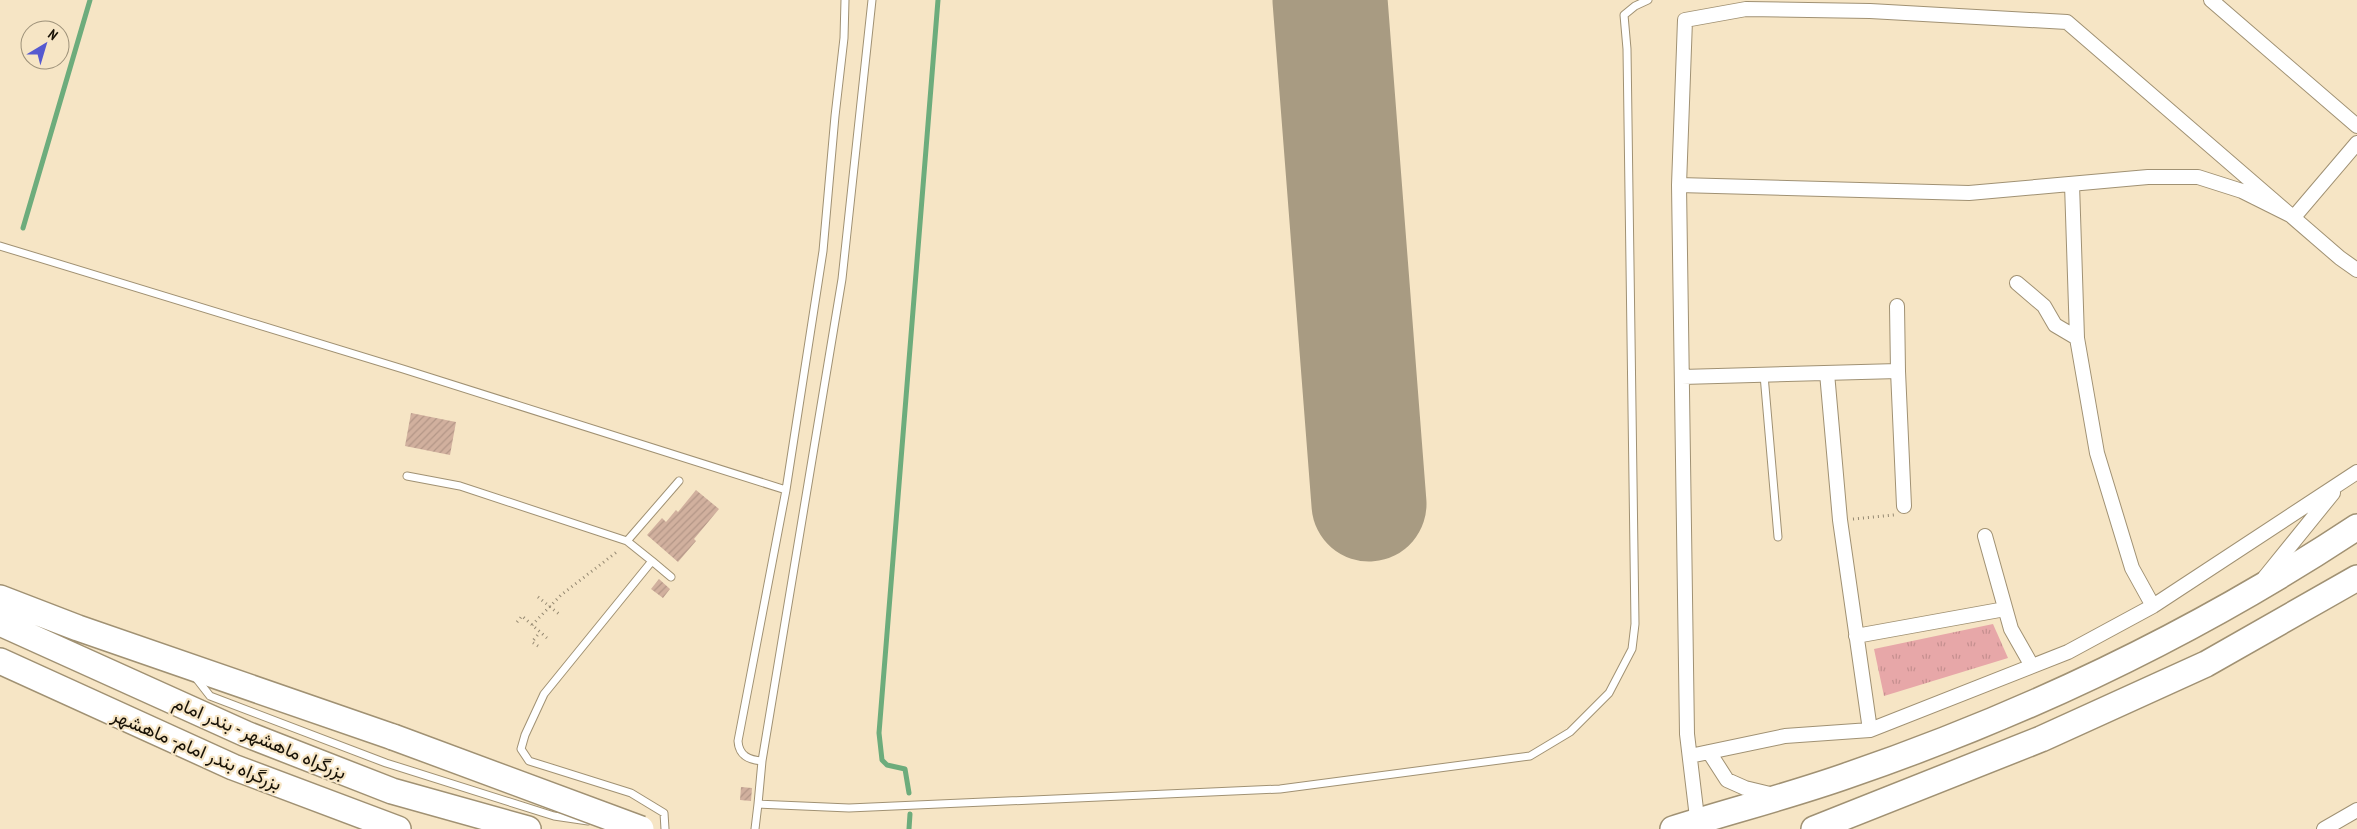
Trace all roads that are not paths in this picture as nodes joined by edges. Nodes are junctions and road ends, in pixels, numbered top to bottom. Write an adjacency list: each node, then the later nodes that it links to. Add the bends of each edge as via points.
1 (846, 0): 23 (lane, via 823,251)
2 (872, 0): 44 (lane, via 842,279)
3 (1648, 0): 46 (lane, via 1624,16 1628,79 1634,632 1632,649 1609,693 1570,732 1530,756 1280,789 849,808)
4 (2210, 0): 5 (street)
5 (2357, 126)
6 (2357, 143): 9 (street)
7 (2072, 184): 8 (street, via 1969,193); 9 (street, via 2148,177 2198,177 2242,191); 14 (street)
8 (1679, 185): 9 (street, via 1685,20 1746,9 1909,13 2067,22); 18 (street)
9 (2294, 217): 11 (street)
10 (0, 246): 23 (lane)
11 (2357, 270)
12 (2017, 283): 14 (street, via 2044,306 2055,325)
13 (1897, 306): 15 (street)
14 (2077, 338): 34 (street, via 2097,453 2132,568)
15 (1898, 371): 16 (street); 24 (street)
16 (1827, 373): 17 (street); 37 (street, via 1840,520)
17 (1764, 375): 18 (street); 27 (lane)
18 (1682, 377): 43 (street, via 1687,734)
19 (2357, 472): 22 (street)
20 (407, 476): 28 (lane, via 460,486)
21 (679, 481): 28 (lane)
22 (2342, 482): 32 (street); 34 (street)
23 (786, 490): 44 (lane, via 738,741 741,753 752,760)
24 (1904, 506)
25 (2357, 527): 32 (highway)
26 (1985, 536): 35 (street)
27 (1778, 537)
28 (627, 541): 29 (lane)
29 (652, 561): 30 (lane); 54 (lane, via 544,694 521,749 529,761 631,793 664,813)
30 (671, 577)
31 (2357, 578): 57 (highway, via 2206,664 2041,739)
32 (2256, 588): 45 (highway, via 2205,618 2030,705 1846,776)
33 (0, 598): 39 (highway)
34 (2153, 606): 40 (street, via 2068,652)
35 (2005, 609): 37 (street); 40 (street, via 2011,629)
36 (0, 622): 52 (highway, بزرگراه ماهشهر - بندر امام, via 246,734 392,791)
37 (1856, 636): 41 (street)
38 (0, 661): 51 (highway, بزرگراه بندر امام- ماهشهر, via 233,767)
39 (185, 664): 48 (lane, via 210,696 386,762 554,816); 53 (highway, bridge, via 393,736)
40 (2032, 666): 41 (street)
41 (1870, 730): 42 (street, via 1785,736)
42 (1710, 752): 43 (street); 45 (street, via 1727,780)
43 (1690, 756): 50 (street)
44 (762, 761): 46 (lane)
45 (1780, 796): 50 (highway)
46 (758, 804): 55 (lane)
47 (2357, 810): 58 (street)
48 (594, 822)
49 (603, 823): 53 (lane)
50 (1698, 825): 56 (highway)
51 (398, 829)
52 (528, 829)
53 (642, 829)
54 (665, 829)
55 (755, 829)
56 (1673, 829)
57 (1814, 829)
58 (2324, 829)

